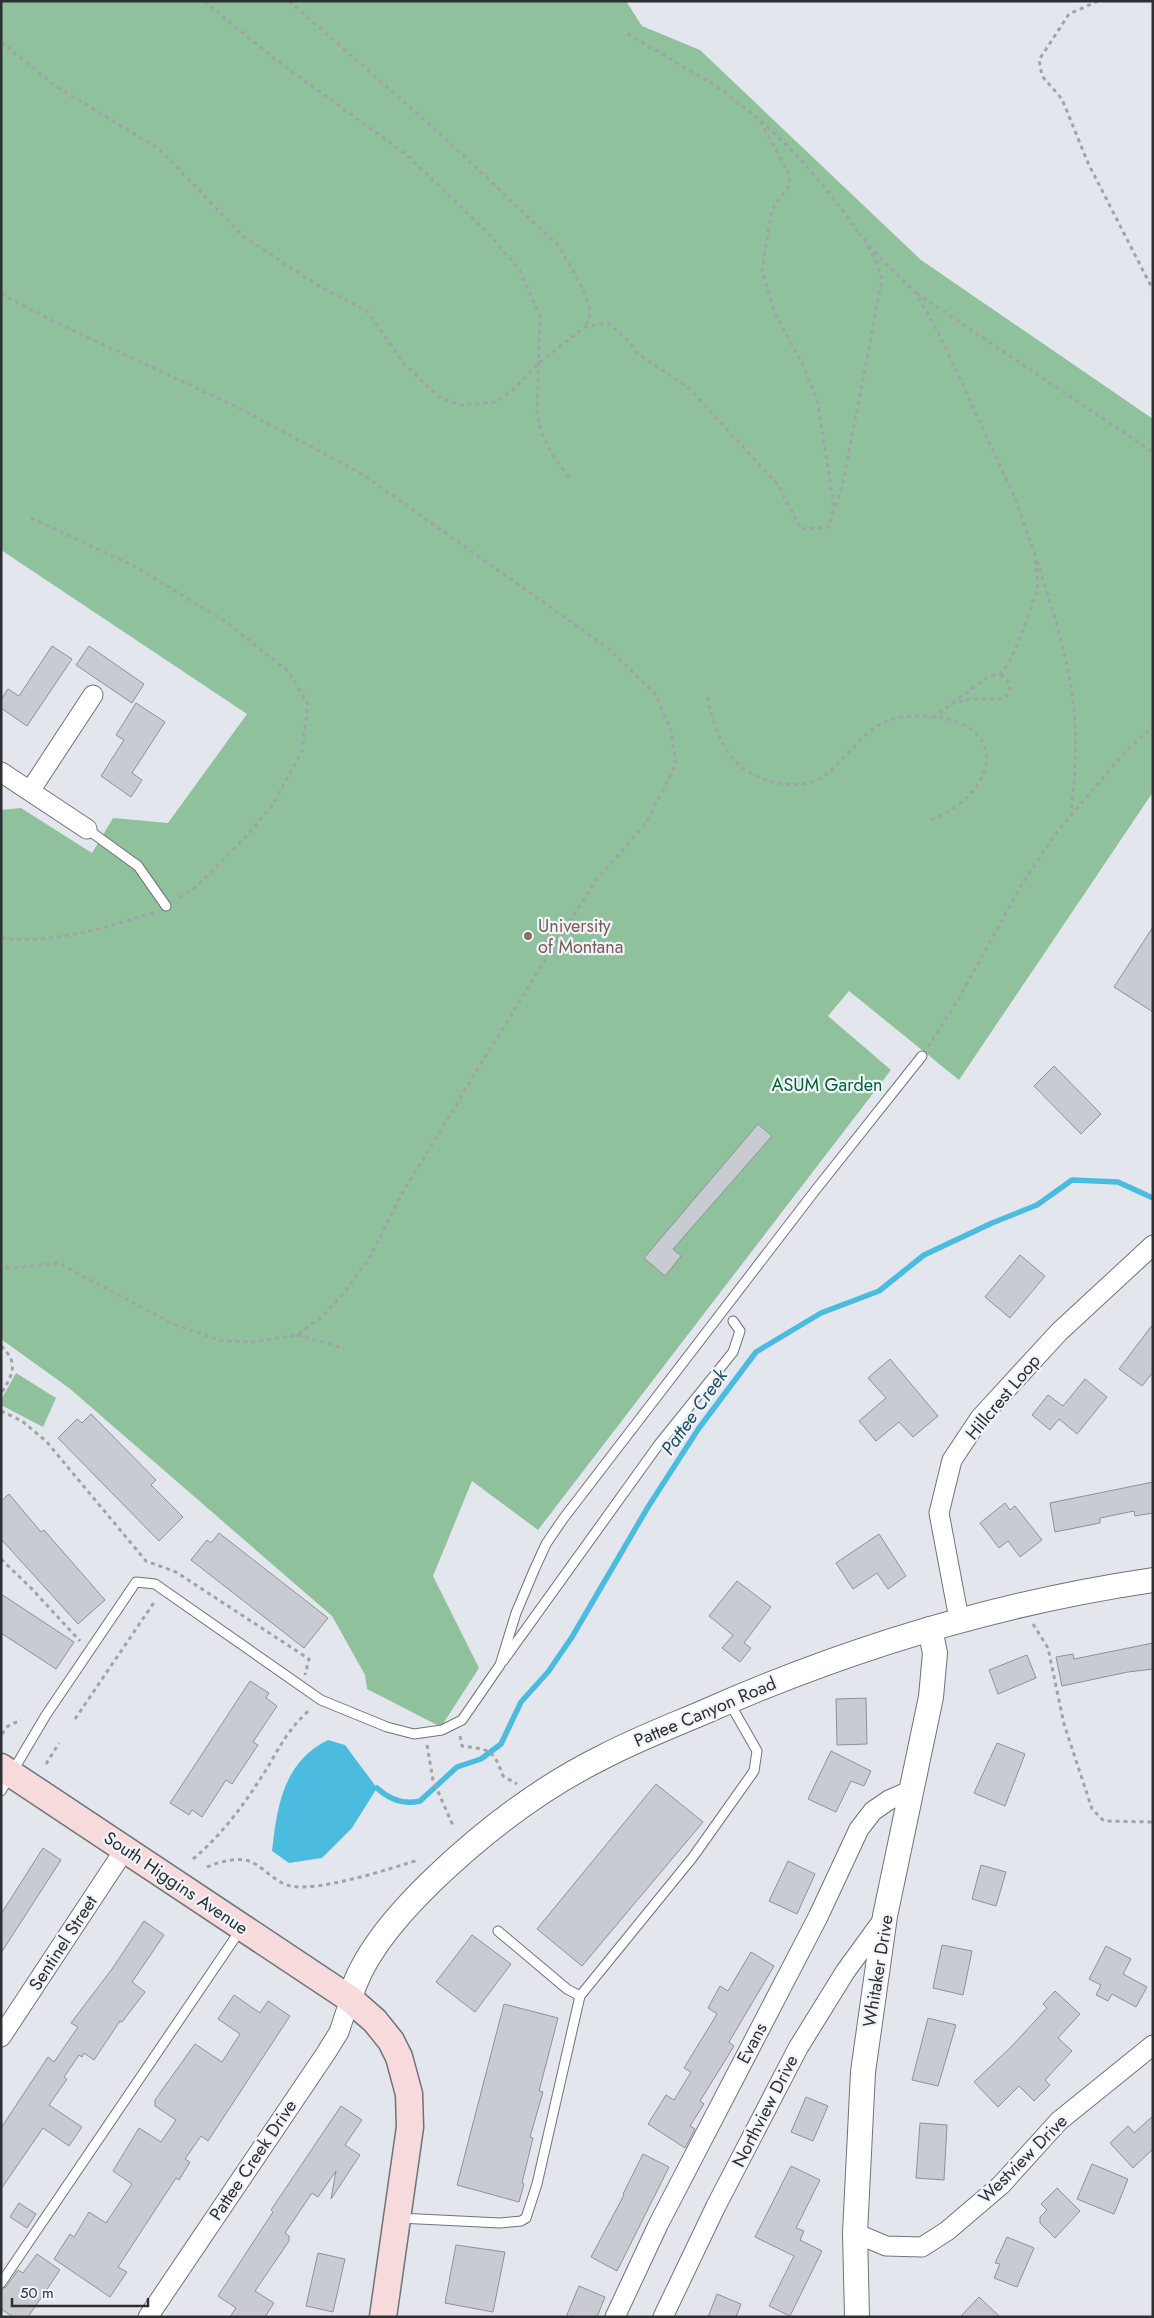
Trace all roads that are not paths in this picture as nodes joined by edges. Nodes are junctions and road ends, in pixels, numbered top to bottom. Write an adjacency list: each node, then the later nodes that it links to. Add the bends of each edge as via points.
1 (93, 695): 3 (street)
2 (1, 772): 3 (street)
3 (30, 791): 4 (street)
4 (87, 829): 5 (lane, via 138,866)
5 (166, 906)
6 (922, 1056): 12 (lane, via 562,1519 535,1568 516,1613)
7 (1153, 1245): 10 (street, Hillcrest Loop, via 1059,1332 980,1418 952,1460 939,1513)
8 (733, 1321): 12 (lane, via 740,1331 733,1352 660,1444)
9 (1153, 1580): 10 (street, Pattee Canyon Road, via 1020,1604)
10 (960, 1619): 11 (street, Pattee Canyon Road)
11 (930, 1629): 13 (street, Pattee Canyon Road, via 840,1657); 15 (street, Whitaker Drive, via 935,1653 931,1697)
12 (500, 1665): 14 (lane, via 462,1720 442,1730 414,1734 387,1727 320,1700 155,1584 136,1582)
13 (729, 1701): 20 (lane, via 757,1751 754,1771 694,1857); 21 (street, Pattee Canyon Road, via 602,1757 518,1807 459,1854 413,1899 391,1925 360,1972)
14 (5, 1777): 16 (main road, South Higgins Avenue)
15 (912, 1790): 17 (street, Whitaker Drive); 29 (street, Evans, via 872,1811 859,1829 818,1917 658,2225)
16 (125, 1849): 18 (main road, South Higgins Avenue); 22 (street, Sentinel Street)
17 (885, 1916): 25 (street, Whitaker Drive, via 862,2072); 30 (street, Northview Drive, via 845,1972 798,2048)
18 (242, 1928): 21 (main road, South Higgins Avenue); 26 (lane)
19 (498, 1931): 20 (lane)
20 (580, 1996): 24 (lane, via 537,2184 526,2218 500,2223)
21 (350, 1999): 24 (main road, South Higgins Avenue, via 375,2021 391,2041 409,2094 410,2127); 27 (street, Pattee Creek Drive, via 339,2032 326,2053)
22 (1, 2037)
23 (1153, 2045): 25 (street, Westview Drive, via 1059,2121 1001,2185 938,2237 922,2247 886,2246)
24 (397, 2218): 28 (main road, South Higgins Avenue)
25 (856, 2234): 31 (street, Whitaker Drive)
26 (1, 2283)
27 (148, 2317)
28 (383, 2317)
29 (615, 2317)
30 (663, 2317)
31 (857, 2317)

